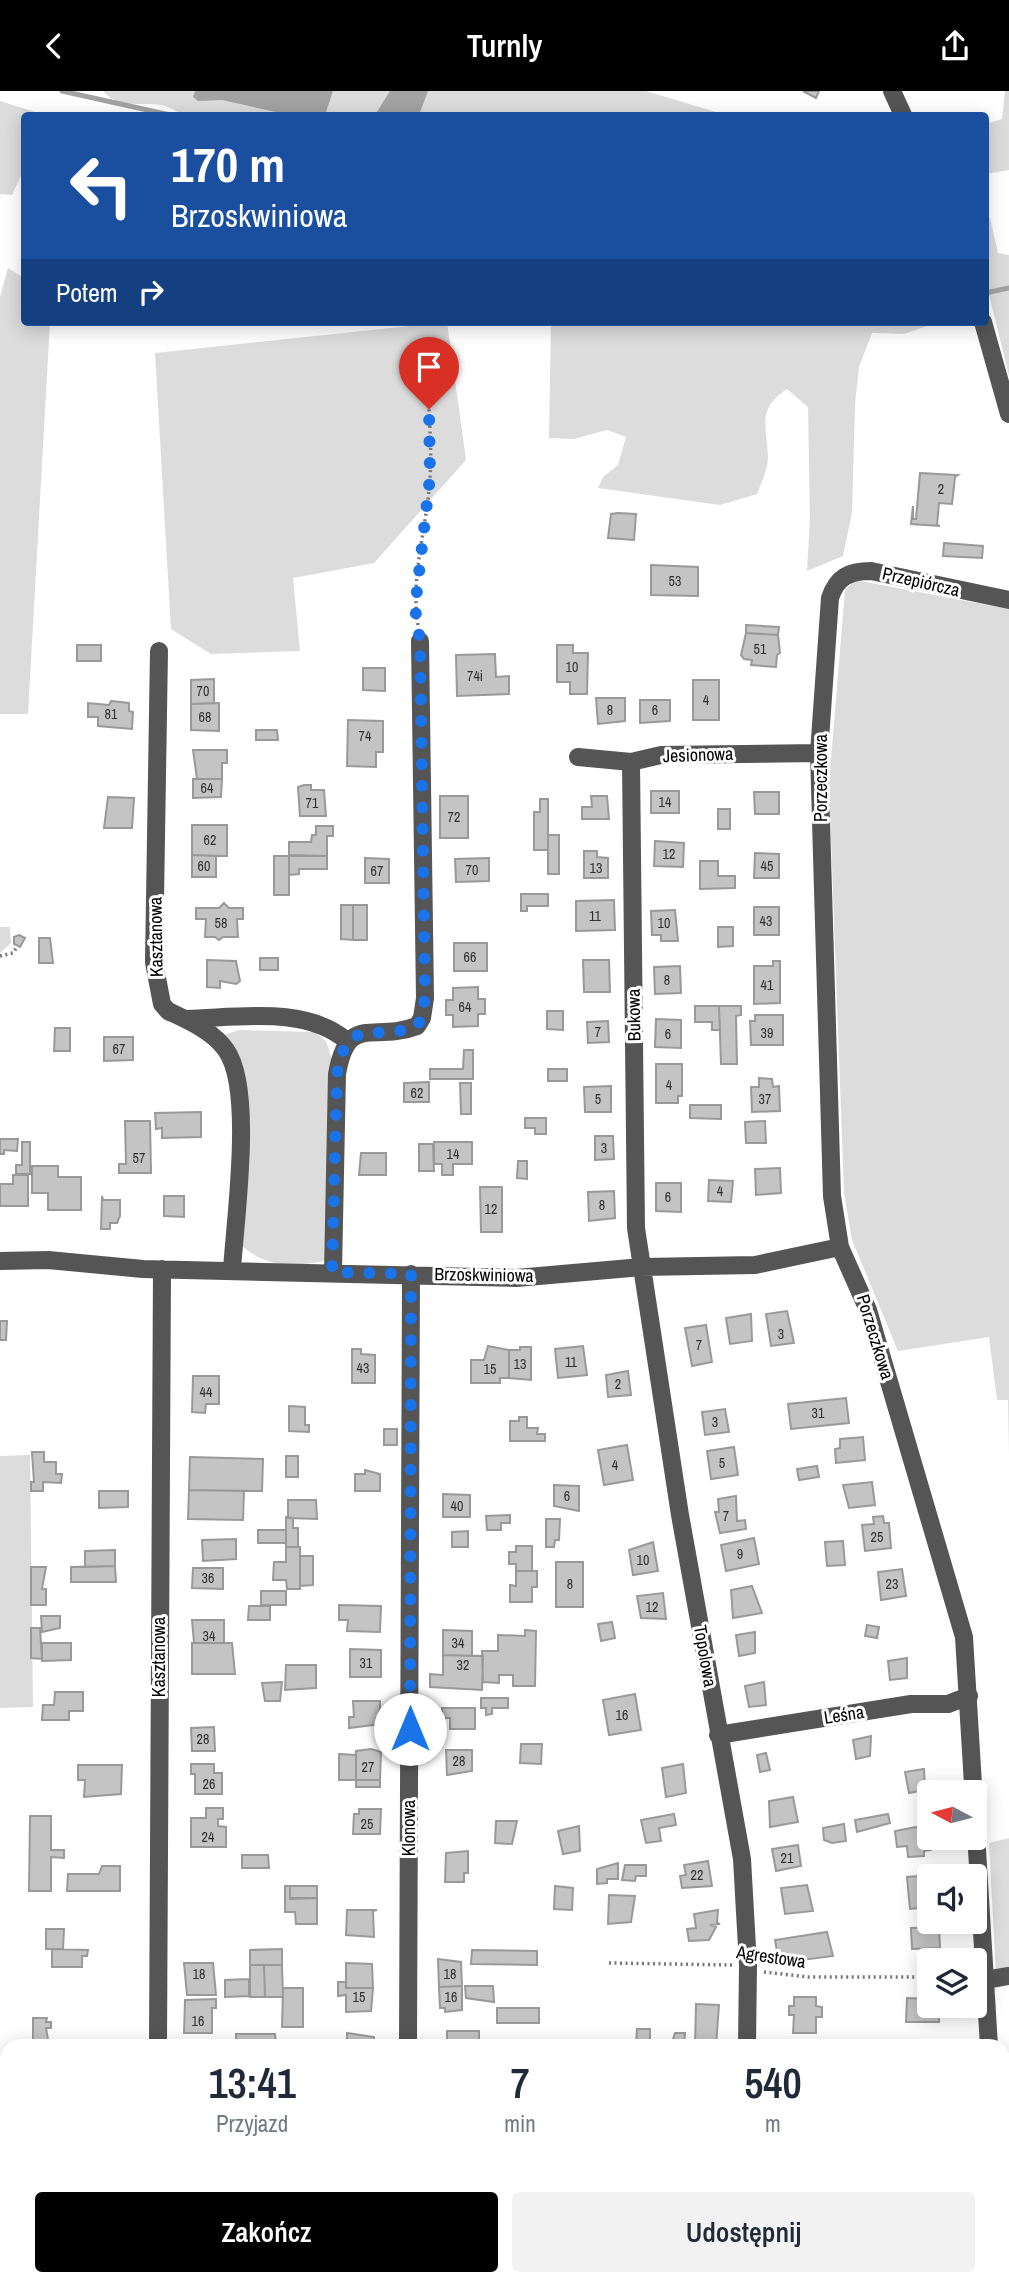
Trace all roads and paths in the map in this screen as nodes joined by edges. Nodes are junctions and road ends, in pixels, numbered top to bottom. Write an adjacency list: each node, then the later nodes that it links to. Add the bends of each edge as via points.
1 (892, 91): 2 (street)
2 (902, 112)
3 (984, 326): 5 (street)
4 (428, 387): 8 (path, via 430,477 415,608)
5 (1009, 414)
6 (1009, 600): 7 (street, Przepiórcza, via 854,571 835,585)
7 (827, 623): 10 (street, Porzeczkowa)
8 (420, 641): 16 (street, via 422,1018 408,1030 362,1034)
9 (159, 651): 15 (street, Kasztanowa, via 154,962 162,1004)
10 (819, 753): 12 (street, Jesionowa, via 661,755); 17 (street, Porzeczkowa, via 832,1196)
11 (578, 757): 12 (street, Jesionowa)
12 (631, 762): 19 (street, Bukowa, via 636,1228)
13 (17, 947): 14 (path)
14 (0, 956)
15 (186, 1019): 16 (street, via 294,1018 336,1032); 21 (street, Kasztanowa, via 219,1042 234,1064 239,1082)
16 (347, 1041): 22 (street, via 337,1074)
17 (840, 1247): 19 (street, Brzoskwiniowa, via 755,1265); 24 (street, Porzeczkowa, via 867,1310 952,1590 964,1637)
18 (0, 1261): 20 (street, Brzoskwiniowa, via 48,1259)
19 (642, 1267): 23 (street, Brzoskwiniowa, via 516,1278); 25 (street, Topolowa)
20 (162, 1269): 21 (street, Brzoskwiniowa); 33 (street, Kasztanowa)
21 (232, 1270): 22 (street, Brzoskwiniowa)
22 (332, 1272): 23 (street, Brzoskwiniowa)
23 (411, 1274): 34 (street, Klonowa)
24 (969, 1696): 25 (street, Leśna, via 948,1704 911,1704); 26 (street, Porzeczkowa)
25 (718, 1735): 28 (street, Topolowa, via 742,1859)
26 (983, 1948)
27 (609, 1963): 28 (path, Agrestowa)
28 (748, 1965): 30 (path, Agrestowa, via 777,1976); 35 (street, Topolowa)
29 (1009, 1976): 31 (street)
30 (917, 1977)
31 (987, 1980)
32 (987, 2013): 36 (street, Porzeczkowa)
33 (158, 2039)
34 (408, 2039)
35 (747, 2039)
36 (989, 2039)

